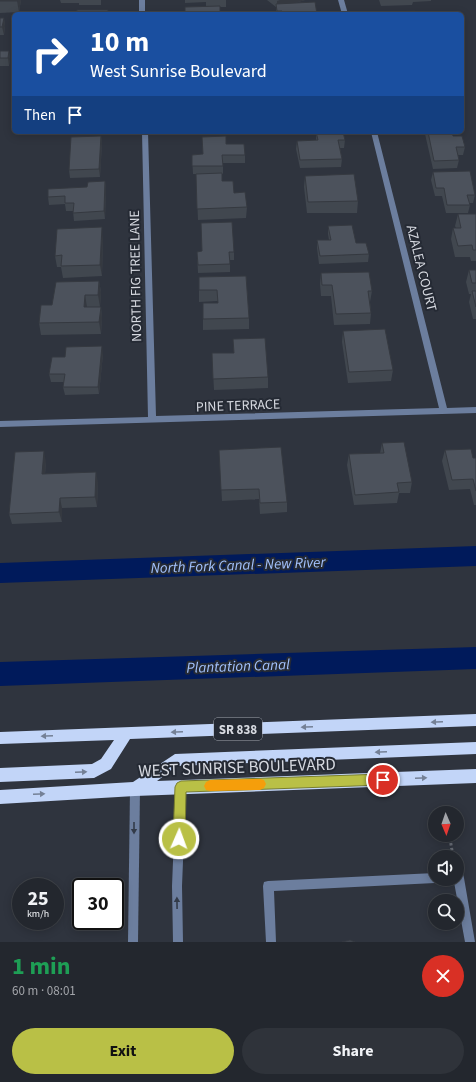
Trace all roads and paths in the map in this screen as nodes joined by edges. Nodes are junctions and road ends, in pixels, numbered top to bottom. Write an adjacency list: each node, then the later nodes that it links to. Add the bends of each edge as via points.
1 (142, 0): 3 (street)
2 (342, 0): 4 (street)
3 (142, 12)
4 (345, 12)
5 (145, 134): 9 (street, NORTH FIG TREE LANE)
6 (375, 134): 8 (street, AZALEA COURT)
7 (476, 410): 8 (street, PINE TERRACE)
8 (444, 411): 9 (street, PINE TERRACE)
9 (152, 420): 10 (street, PINE TERRACE)
10 (0, 424)
11 (476, 720): 12 (highway, SR 838, one-way to 12)
12 (126, 734): 13 (highway, SR 838, one-way to 13); 15 (highway, one-way to 12, via 94,771 106,764)
13 (0, 738)
14 (476, 748): 18 (highway, one-way to 18, via 175,760)
15 (0, 775)
16 (476, 776): 17 (highway, WEST SUNRISE BOULEVARD, one-way to 16)
17 (181, 787): 18 (highway, WEST SUNRISE BOULEVARD); 23 (street, one-way to 17, via 177,886)
18 (135, 789): 19 (highway, WEST SUNRISE BOULEVARD, one-way to 18); 22 (street, one-way to 22)
19 (0, 797)
20 (428, 878): 24 (street, via 268,886)
21 (460, 886): 25 (street)
22 (134, 942)
23 (178, 942)
24 (271, 942)
25 (470, 942)

